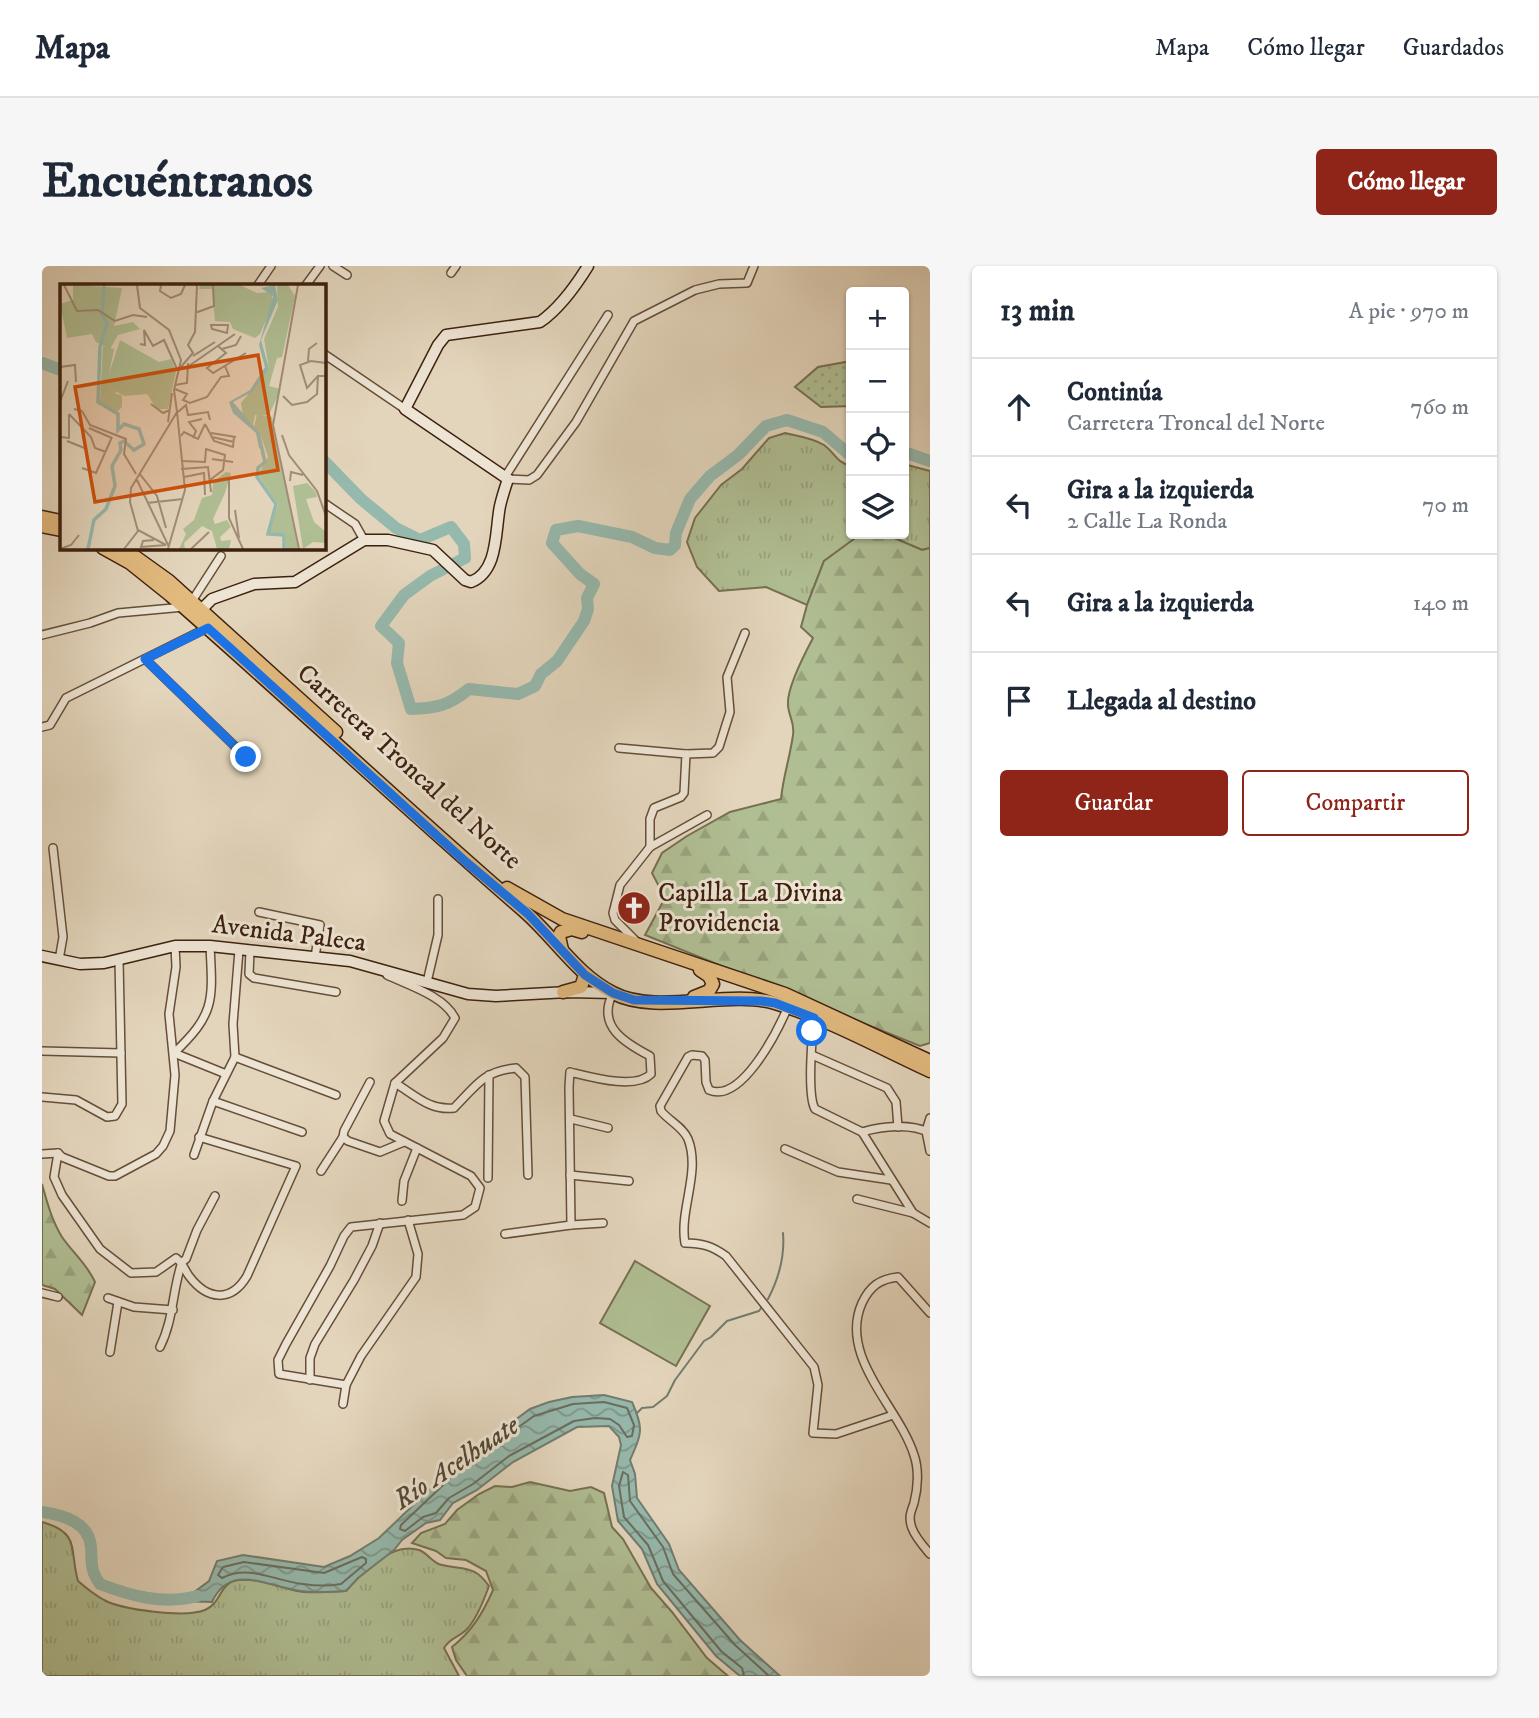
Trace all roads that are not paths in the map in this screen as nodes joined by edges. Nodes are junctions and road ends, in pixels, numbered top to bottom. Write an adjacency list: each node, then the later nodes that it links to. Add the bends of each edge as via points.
1 (271, 266): 7 (street)
2 (320, 266): 8 (street)
3 (332, 266): 6 (street)
4 (587, 266): 11 (street, via 572,290 540,322 446,335)
5 (754, 266): 12 (street, via 747,283 695,290 634,321 576,422 537,475 528,480)
6 (347, 275)
7 (259, 284)
8 (307, 284)
9 (608, 315): 12 (street)
10 (326, 355): 11 (street)
11 (405, 409): 12 (street)
12 (506, 478): 18 (street, via 492,558 474,581 462,578 433,550)
13 (326, 504): 18 (street, via 355,524)
14 (42, 517): 15 (main road)
15 (60, 521)
16 (42, 526): 17 (main road)
17 (60, 530)
18 (364, 540): 22 (street, via 295,582 254,584)
19 (106, 550): 22 (main road, Carretera Troncal del Norte)
20 (126, 550): 22 (main road, Carretera Troncal del Norte, via 169,581)
21 (221, 556): 22 (street)
22 (192, 606): 23 (main road, Carretera Troncal del Norte); 25 (street, via 118,613); 38 (main road, Carretera Troncal del Norte, via 503,885 562,919)
23 (208, 628): 26 (street); 40 (main road, Carretera Troncal del Norte, via 528,914)
24 (745, 633): 29 (street, via 727,677 730,712 719,747 713,752)
25 (42, 635)
26 (145, 659): 27 (street, via 66,698 50,724); 30 (street)
27 (42, 727)
28 (619, 748): 29 (street)
29 (686, 754): 32 (street, via 684,793 653,808)
30 (246, 757)
31 (707, 815): 32 (street)
32 (650, 847): 38 (street, via 620,885 613,913)
33 (53, 848): 45 (street, via 63,937)
34 (438, 898): 49 (street, via 438,935)
35 (259, 912): 43 (street, via 320,925)
36 (176, 946): 37 (street, Avenida Paleca); 46 (street, Avenida Paleca); 58 (street, via 169,1014)
37 (210, 946): 39 (street, Avenida Paleca); 58 (street, via 212,991 207,1013)
38 (642, 947): 41 (main road, Carretera Troncal del Norte)
39 (245, 950): 43 (street, Avenida Paleca); 50 (street, via 254,978); 60 (street, via 233,1024)
40 (562, 951): 41 (main road, via 559,936 572,929); 48 (main road, Carretera Troncal del Norte)
41 (663, 954): 44 (main road, Carretera Troncal del Norte)
42 (42, 956): 45 (street, Avenida Paleca)
43 (316, 957): 47 (street, Avenida Paleca)
44 (680, 959): 53 (main road, via 713,981 709,991); 61 (main road, Carretera Troncal del Norte, via 803,1001)
45 (59, 960): 46 (street, Avenida Paleca, via 80,964)
46 (119, 960): 57 (street)
47 (350, 961): 49 (street, Avenida Paleca); 66 (street, via 435,999 455,1018 443,1038)
48 (585, 975): 51 (main road, via 582,987); 52 (main road, Carretera Troncal del Norte)
49 (427, 982): 51 (street, Avenida Paleca, via 468,994)
50 (335, 992)
51 (564, 992): 52 (street, Avenida Paleca)
52 (613, 993): 53 (main road, Carretera Troncal del Norte, via 634,1000); 71 (street, via 607,1013 611,1023 621,1040 650,1056 651,1074 644,1079 609,1081 570,1072)
53 (684, 1001): 54 (main road, Carretera Troncal del Norte, via 761,1001)
54 (788, 1009): 55 (main road, Carretera Troncal del Norte); 114 (street, via 765,1051 729,1092 709,1090 705,1060 692,1055 660,1107 688,1140 685,1243 711,1246 726,1256 814,1367 818,1385 813,1433 836,1434)
55 (814, 1018): 59 (street); 62 (main road, Carretera Troncal del Norte)
56 (42, 1051): 57 (street)
57 (121, 1053): 68 (street, via 122,1104 115,1116 107,1117 76,1100)
58 (174, 1053): 63 (street); 83 (street, via 170,1131 156,1154 109,1176)
59 (812, 1055): 72 (street, via 887,1088 896,1102); 75 (street, via 815,1109)
60 (235, 1057): 63 (street); 67 (street)
61 (927, 1057)
62 (930, 1071)
63 (226, 1074): 69 (street)
64 (489, 1075): 66 (street, via 474,1084 454,1108 441,1110); 87 (street, via 516,1068 525,1077); 89 (street)
65 (370, 1082): 78 (street)
66 (395, 1083): 79 (street, via 384,1121 390,1134)
67 (336, 1096)
68 (42, 1097)
69 (213, 1101): 74 (street); 77 (street)
70 (930, 1118): 76 (street)
71 (570, 1119): 73 (street); 88 (street)
72 (898, 1127): 75 (street); 76 (street, via 917,1126)
73 (608, 1128)
74 (302, 1132)
75 (862, 1132): 90 (street)
76 (928, 1132): 82 (street)
77 (199, 1137): 85 (street); 102 (street, via 295,1164 296,1169 240,1289 230,1295 210,1292 198,1286)
78 (343, 1137): 79 (street, via 380,1152); 86 (street)
79 (404, 1142): 80 (street)
80 (417, 1148): 94 (street, via 402,1188); 96 (street, via 471,1176 480,1188 475,1207 463,1215)
81 (785, 1149): 90 (street, via 838,1172)
82 (930, 1151)
83 (58, 1153): 84 (street); 102 (street, via 54,1177 62,1195 100,1250 117,1265 131,1273 156,1272 176,1258)
84 (42, 1154)
85 (194, 1155)
86 (321, 1171)
87 (528, 1175)
88 (570, 1175): 91 (street); 100 (street)
89 (488, 1178)
90 (891, 1180): 95 (street)
91 (629, 1181)
92 (215, 1196): 102 (street)
93 (857, 1199): 95 (street)
94 (402, 1201)
95 (913, 1213): 99 (street)
96 (408, 1220): 97 (street); 112 (street, via 418,1254 416,1277)
97 (380, 1223): 111 (street, via 366,1257 316,1344 310,1358); 111 (street, via 351,1227 344,1236 278,1360 279,1374)
98 (603, 1223): 100 (street)
99 (930, 1223)
100 (570, 1225): 101 (street)
101 (505, 1234)
102 (182, 1262): 107 (street)
103 (42, 1293): 104 (street)
104 (58, 1297)
105 (108, 1298): 106 (street)
106 (118, 1303): 107 (street); 110 (street)
107 (173, 1310): 109 (street)
108 (930, 1313): 114 (street, via 898,1277 878,1281 856,1317 862,1355)
109 (160, 1347)
110 (110, 1352)
111 (310, 1380): 112 (street)
112 (345, 1385): 113 (street)
113 (343, 1404)
114 (893, 1415): 115 (street, via 909,1442 918,1471 909,1513 912,1530)
115 (930, 1554)

